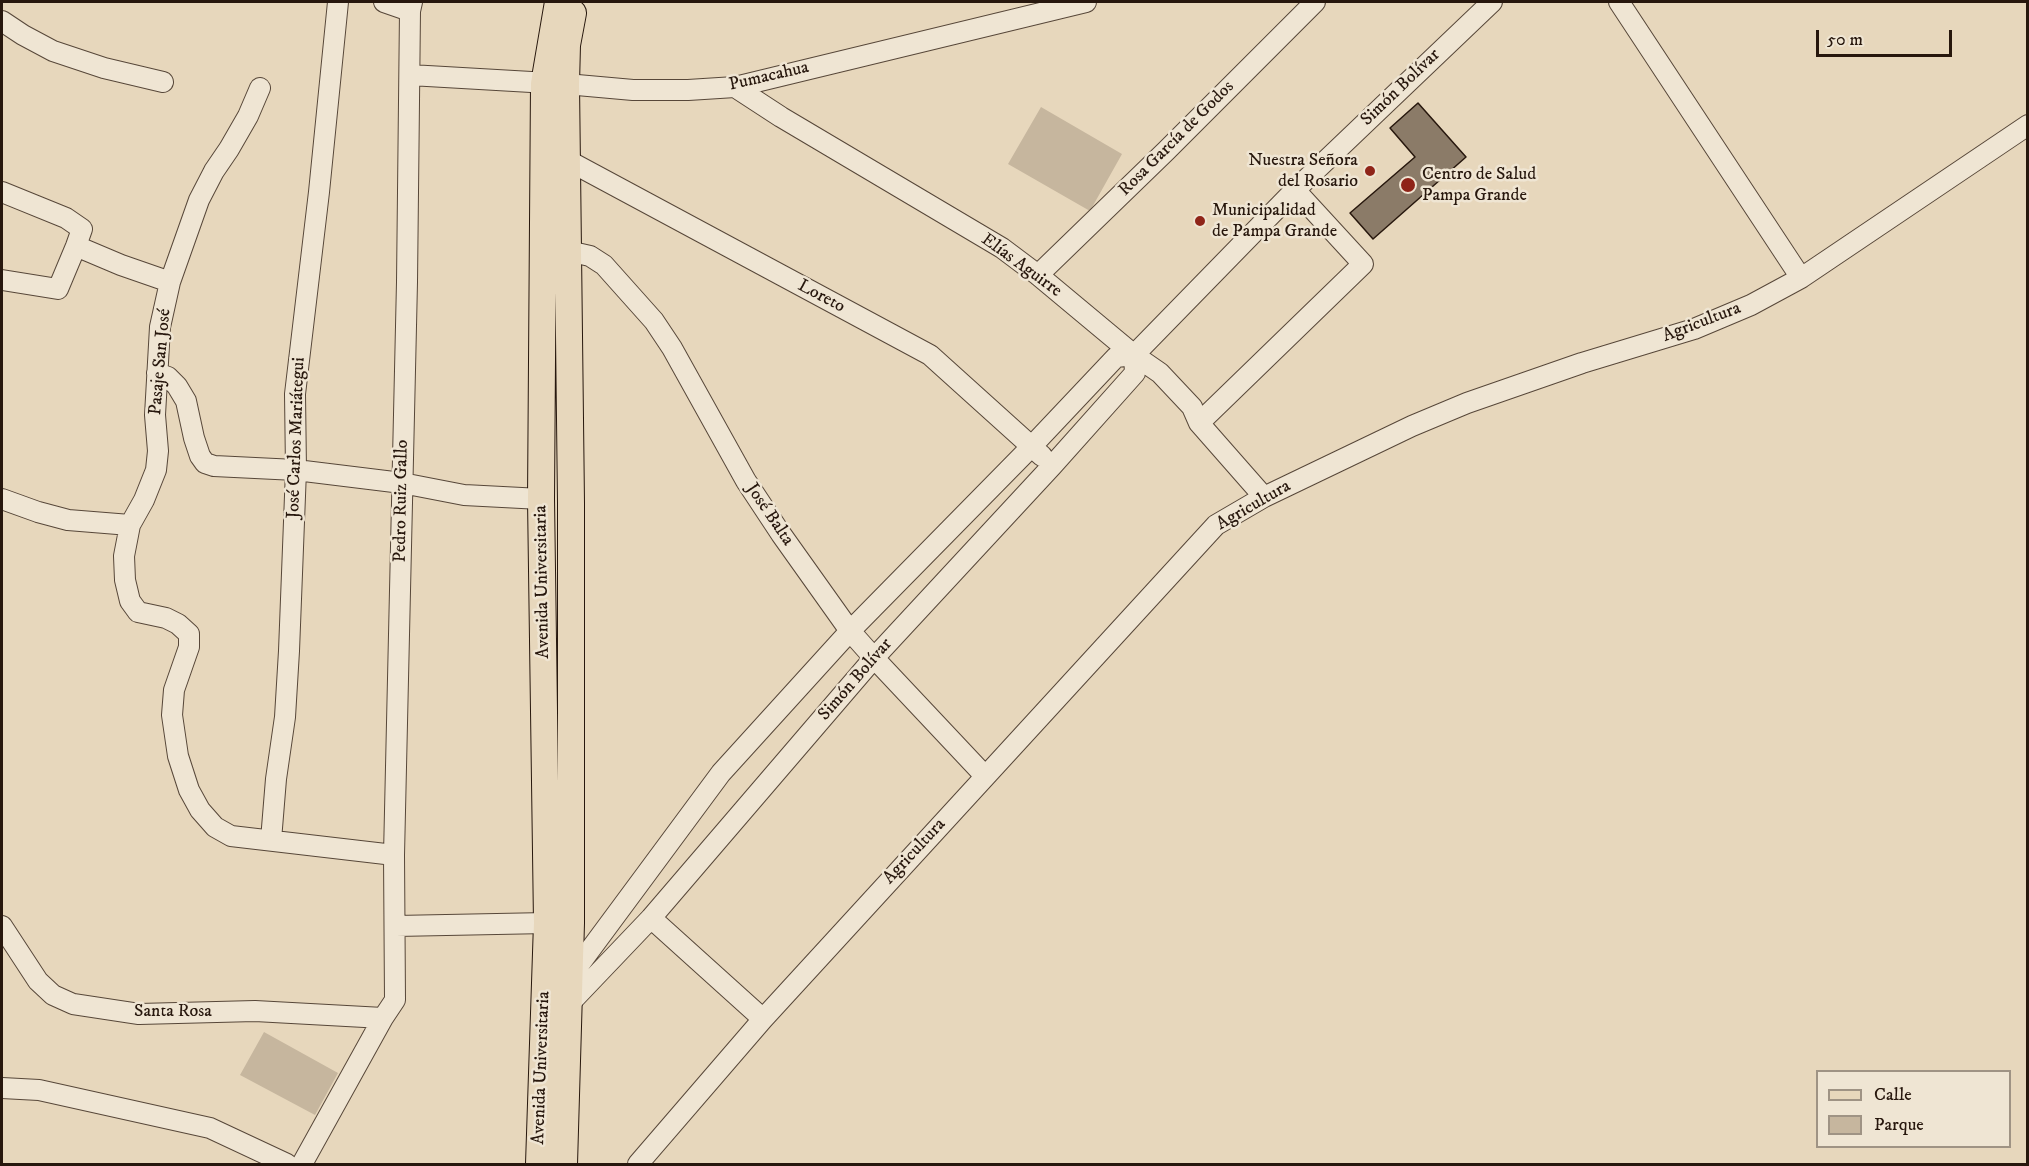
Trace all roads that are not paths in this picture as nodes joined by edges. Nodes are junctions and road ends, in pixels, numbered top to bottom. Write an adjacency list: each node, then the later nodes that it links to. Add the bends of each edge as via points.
1 (338, 2): 31 (street, José Carlos Mariátegui, via 295,394)
2 (384, 2): 9 (street)
3 (558, 2): 13 (main road, Avenida Universitaria)
4 (576, 2): 13 (main road, Avenida Universitaria)
5 (1086, 2): 14 (street, Pumacahua)
6 (1315, 2): 22 (street, Rosa García de Godos)
7 (1492, 2): 18 (street, Simón Bolívar)
8 (1619, 2): 23 (street)
9 (411, 6): 11 (street, Pedro Ruiz Gallo)
10 (2, 21): 12 (street, via 53,51)
11 (410, 75): 13 (street, Pumacahua); 32 (street, Pedro Ruiz Gallo)
12 (163, 82)
13 (555, 84): 14 (street, Pumacahua, via 633,90); 17 (main road, Avenida Universitaria); 35 (main road, Avenida Universitaria)
14 (735, 87): 22 (street, Elías Aguirre, via 1002,248)
15 (260, 88): 25 (street, Pasaje San José, via 199,200)
16 (2028, 125): 23 (street, Agricultura)
17 (567, 160): 21 (main road, Avenida Universitaria); 29 (street, Loreto, via 930,355)
18 (1295, 190): 26 (street, Simón Bolívar); 28 (street, via 1363,264)
19 (2, 192): 20 (street, via 66,218 82,229)
20 (76, 246): 24 (street, via 57,289); 25 (street)
21 (568, 251): 37 (street, José Balta, via 590,256 604,265 654,321 746,481); 46 (main road, Avenida Universitaria)
22 (1038, 275): 26 (street, Elías Aguirre)
23 (1801, 278): 33 (street, Agricultura, via 1694,329 1467,403)
24 (2, 280)
25 (170, 282): 27 (street, Pasaje San José, via 160,327)
26 (1134, 355): 28 (street, Elías Aguirre, via 1160,373 1192,407); 29 (street, Simón Bolívar, via 1116,357); 30 (street, Simón Bolívar, via 1135,373)
27 (157, 373): 31 (street, via 168,377 186,401 194,438 205,463); 36 (street, Pasaje San José, via 156,470)
28 (1198, 423): 33 (street, Elías Aguirre)
29 (1032, 446): 30 (street, Loreto); 37 (street, Simón Bolívar)
30 (1052, 466): 38 (street, Simón Bolívar)
31 (296, 470): 32 (street); 40 (street, José Carlos Mariátegui, via 285,717)
32 (402, 483): 35 (street, via 464,495); 41 (street, Pedro Ruiz Gallo)
33 (1264, 497): 39 (street, Agricultura, via 1216,525)
34 (2, 499): 36 (street, via 68,520)
35 (542, 499): 43 (main road, Avenida Universitaria)
36 (130, 525): 40 (street, Pasaje San José, via 124,556 130,601 138,612 166,618 189,634 189,647 174,690 172,715 178,756 189,790 215,827 231,836)
37 (850, 631): 38 (street, José Balta); 46 (street, Simón Bolívar, via 721,773)
38 (874, 658): 39 (street, José Balta); 42 (street, Simón Bolívar)
39 (986, 776): 49 (street, Agricultura)
40 (271, 840): 41 (street)
41 (394, 855): 45 (street, Pedro Ruiz Gallo)
42 (651, 918): 47 (street, Simón Bolívar); 49 (street)
43 (548, 923): 45 (street); 53 (main road, Avenida Universitaria)
44 (2, 926): 48 (street, Santa Rosa, via 38,981 53,995 73,1004 139,1014 255,1011)
45 (396, 926): 48 (street, Pedro Ruiz Gallo, via 395,1000)
46 (570, 977): 47 (main road, Avenida Universitaria)
47 (569, 1004): 54 (main road, Avenida Universitaria)
48 (383, 1018): 52 (street)
49 (762, 1019): 55 (street, Agricultura)
50 (2, 1088): 51 (street, via 39,1090 210,1128)
51 (287, 1164)
52 (302, 1164)
53 (539, 1164)
54 (564, 1164)
55 (638, 1164)

